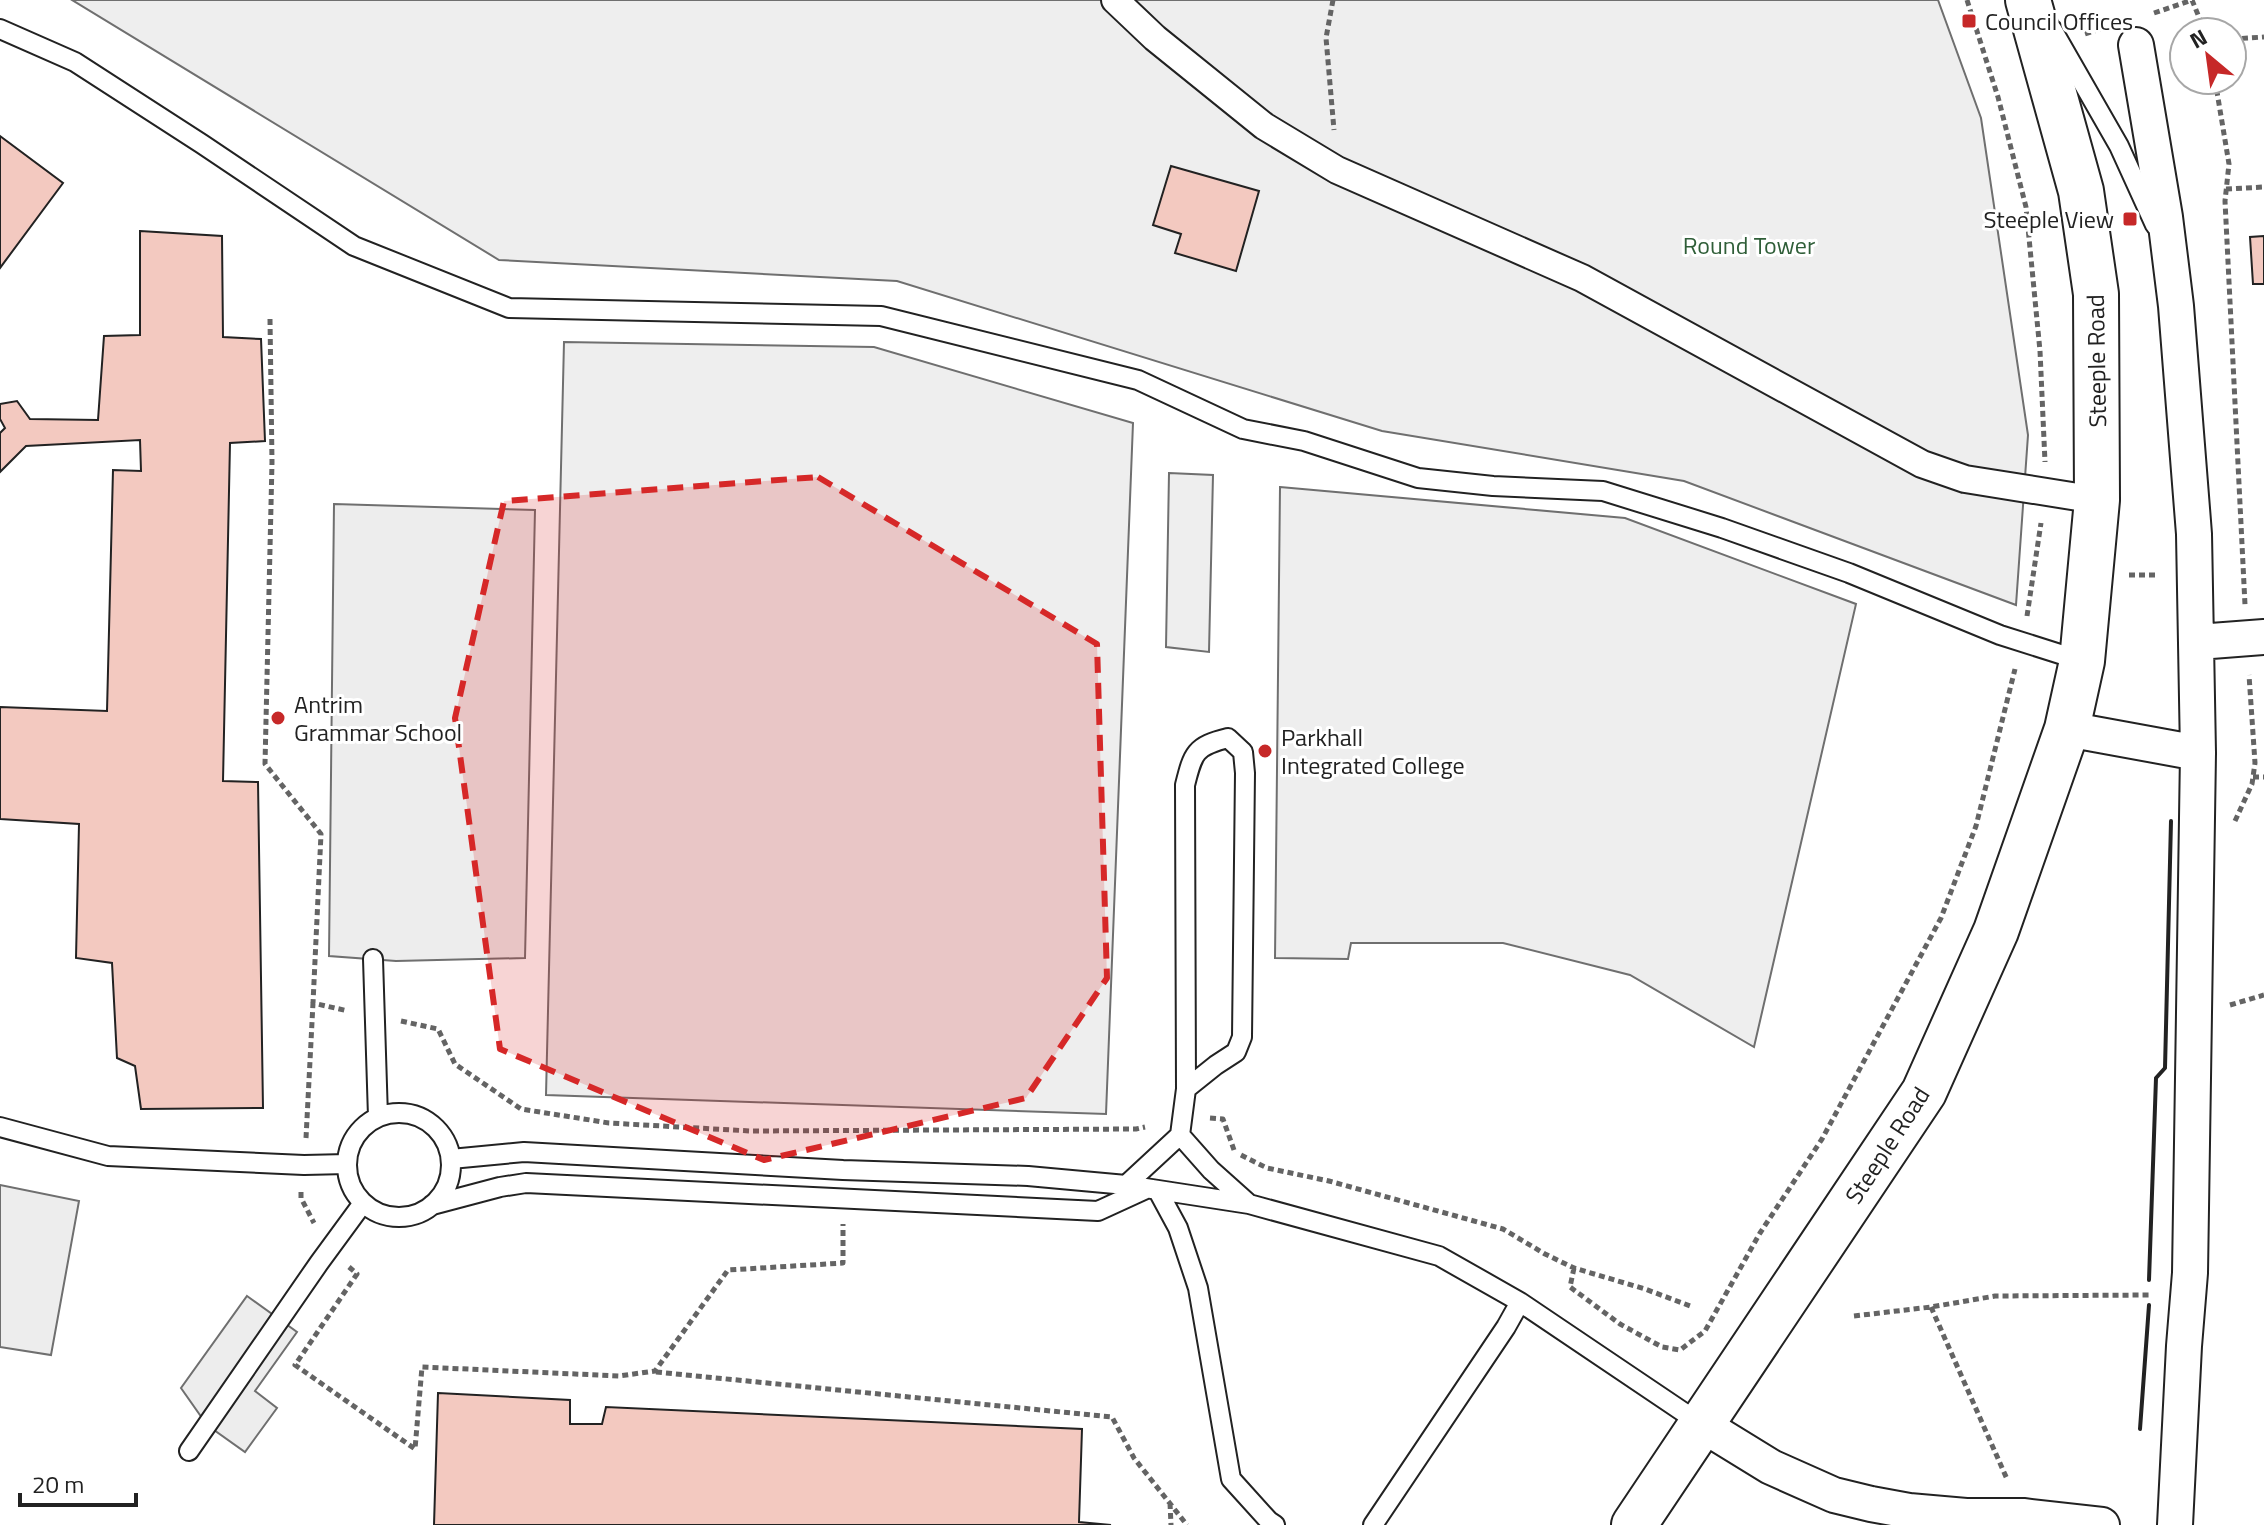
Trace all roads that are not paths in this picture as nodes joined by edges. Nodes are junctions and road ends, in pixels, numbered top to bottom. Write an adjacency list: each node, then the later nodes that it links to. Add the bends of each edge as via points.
1 (1115, 0): 6 (street, via 1264,126 1337,170 1582,278 1922,464 1965,479)
2 (2030, 0): 5 (lane, via 2061,43 2119,146 2154,223); 6 (street, Steeple Road, via 2081,191 2096,294)
3 (0, 29): 9 (lane, via 75,62 354,246 509,308 881,316 1138,380 1243,429 1304,441 1418,478 1603,491 1849,573 2000,635)
4 (2136, 45): 5 (street)
5 (2173, 282): 8 (street)
6 (2097, 500): 9 (street, Steeple Road)
7 (2264, 637): 8 (street)
8 (2198, 642): 11 (street)
9 (2082, 661): 10 (street, Steeple Road)
10 (2067, 729): 11 (street); 25 (street, Steeple Road, via 1996,931 1924,1092)
11 (2198, 753): 32 (street, via 2190,1273)
12 (373, 959): 14 (lane)
13 (1186, 1089): 13 (lane, via 1185,785 1191,759 1206,743 1228,738 1243,752 1245,773 1242,1037 1236,1052); 15 (lane)
14 (378, 1117): 17 (lane, via 420,1117 438,1129); 18 (lane, via 351,1143)
15 (1181, 1126): 19 (lane); 22 (lane, via 1211,1170)
16 (0, 1127): 18 (lane, via 108,1156)
17 (451, 1159): 19 (lane, via 524,1152); 23 (lane, via 448,1182)
18 (347, 1164): 21 (lane, via 351,1185)
19 (1126, 1185): 20 (lane)
20 (1152, 1190): 22 (lane); 23 (lane, via 1098,1211 526,1183); 28 (lane, via 1178,1228 1198,1288 1231,1479)
21 (363, 1203): 23 (lane, via 391,1217 419,1213); 26 (lane)
22 (1249, 1204): 24 (lane, via 1439,1256)
23 (432, 1205)
24 (1520, 1302): 25 (lane); 29 (lane)
25 (1701, 1424): 27 (street, via 1771,1467 1834,1495); 30 (street, Steeple Road)
26 (189, 1451)
27 (1908, 1518): 31 (street, via 2023,1516)
28 (1275, 1525)
29 (1373, 1525)
30 (1634, 1525)
31 (2102, 1525)
32 (2175, 1525)

